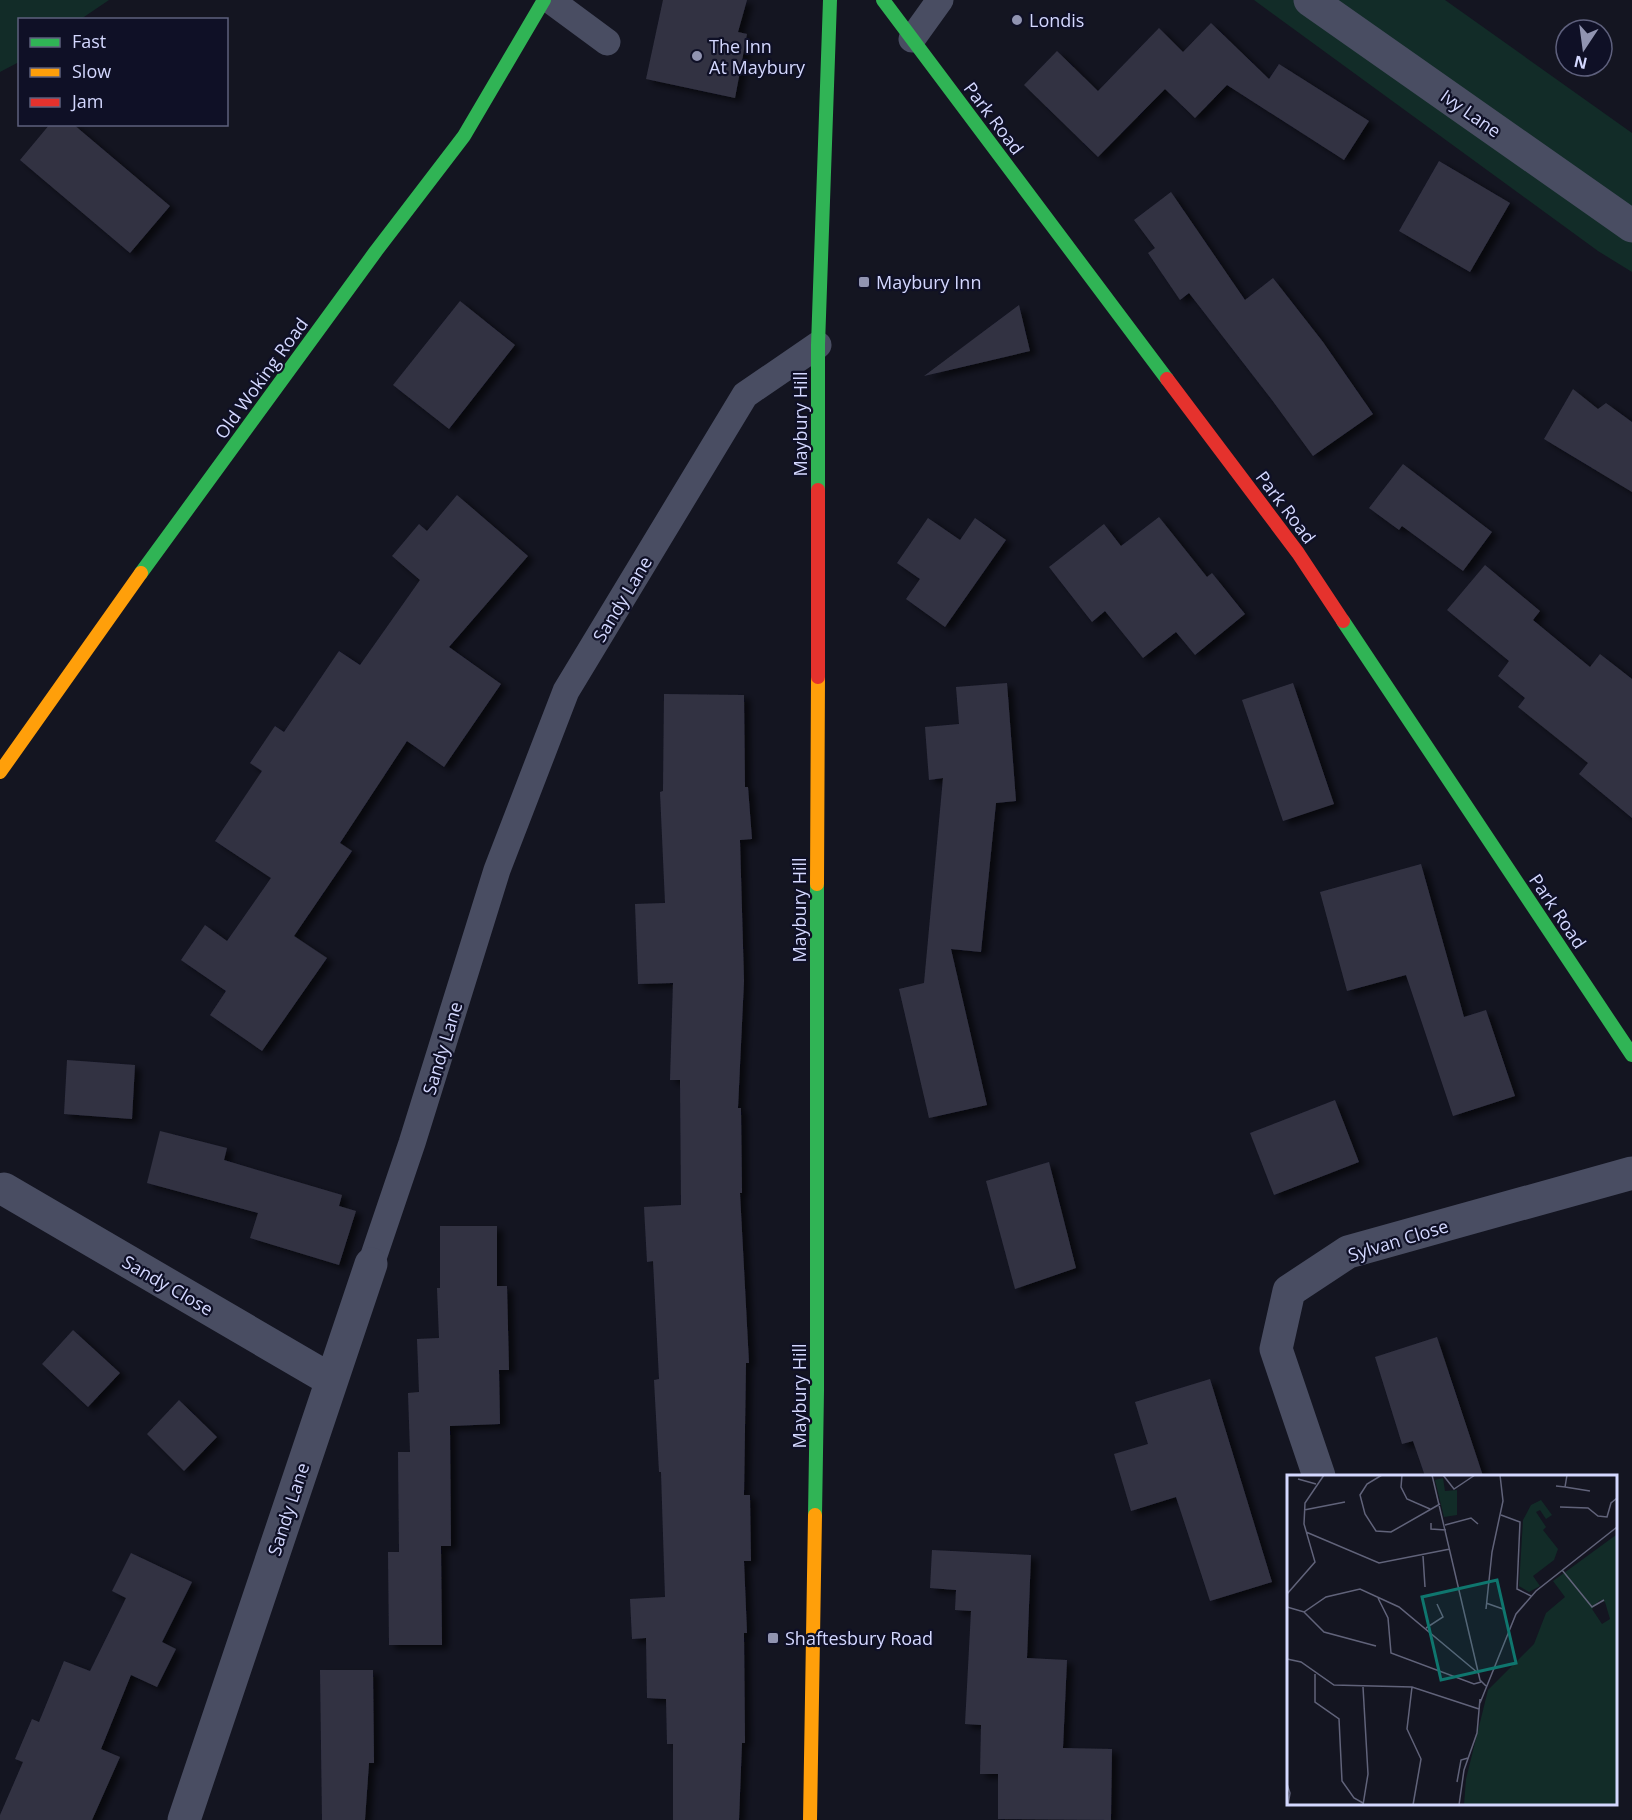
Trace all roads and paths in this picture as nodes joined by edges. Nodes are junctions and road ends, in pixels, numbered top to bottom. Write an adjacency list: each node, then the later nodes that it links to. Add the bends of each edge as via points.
1 (544, 0): 11 (street, Old Woking Road, via 464,136 165,538)
2 (550, 0): 8 (lane)
3 (830, 0): 10 (street, Maybury Hill)
4 (883, 0): 7 (street, Park Road)
5 (940, 0): 7 (lane)
6 (1310, 0): 9 (street, Ivy Lane)
7 (912, 39): 12 (street, Park Road, via 1298,554)
8 (608, 42)
9 (1632, 226)
10 (818, 345): 15 (lane, Sandy Lane, via 745,395 566,691 497,870); 19 (street, Maybury Hill, via 818,1391)
11 (0, 772)
12 (1632, 1055)
13 (1632, 1173): 17 (street, Sylvan Close, via 1348,1252 1289,1291 1276,1349)
14 (4, 1190): 16 (street, Sandy Close)
15 (371, 1264): 16 (street, Sandy Lane)
16 (331, 1380): 18 (street, Sandy Lane)
17 (1319, 1475)
18 (184, 1820)
19 (810, 1820)

